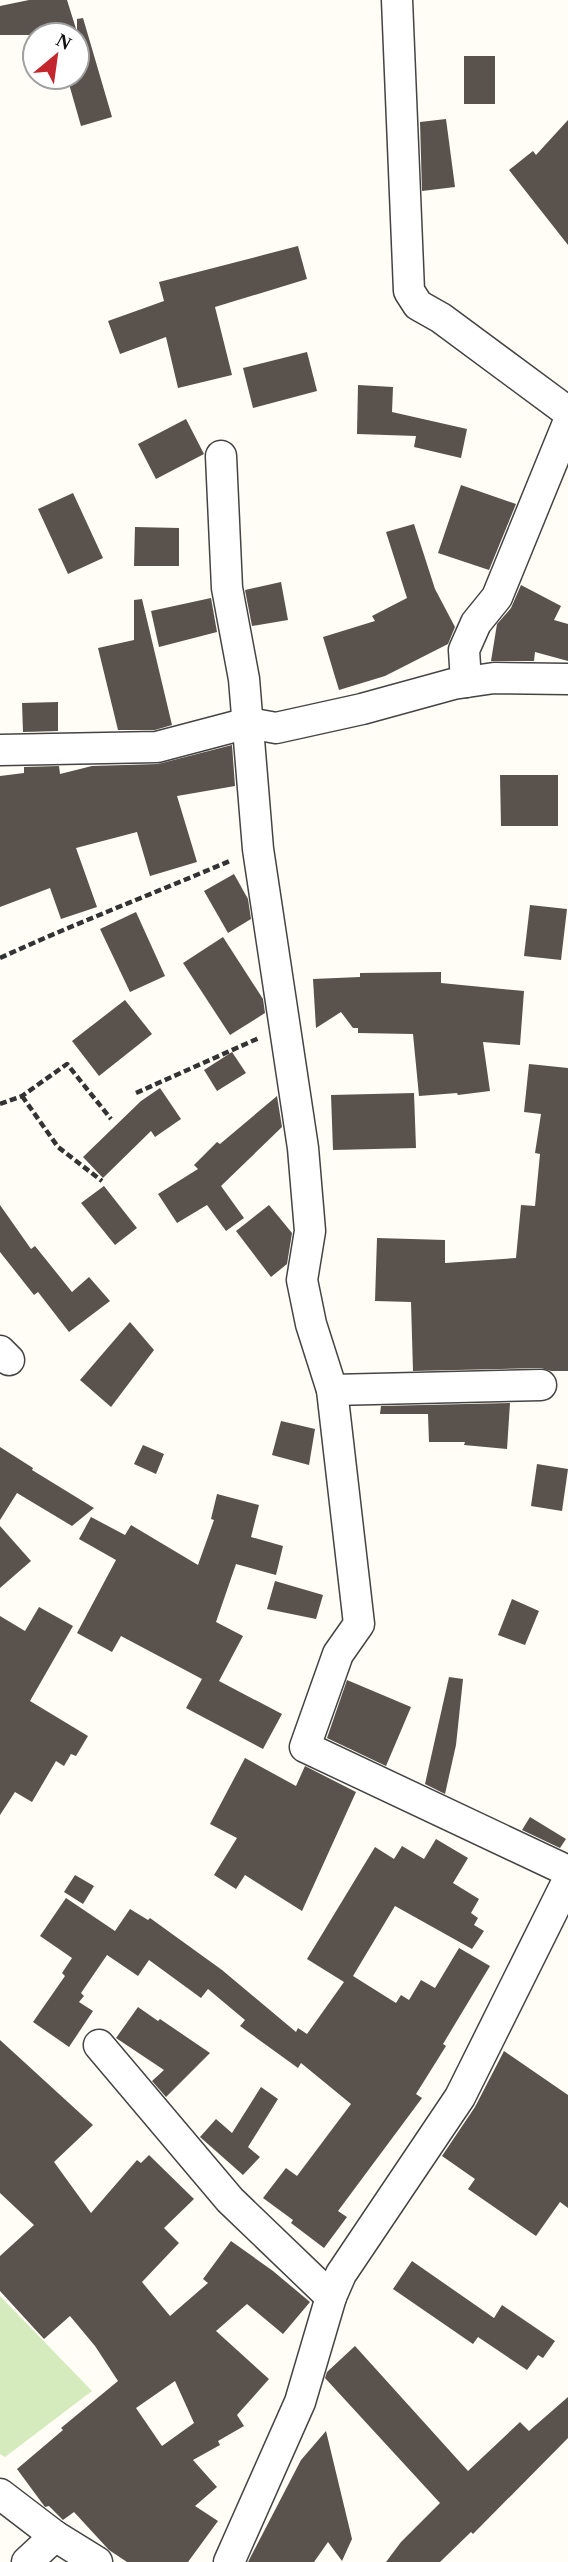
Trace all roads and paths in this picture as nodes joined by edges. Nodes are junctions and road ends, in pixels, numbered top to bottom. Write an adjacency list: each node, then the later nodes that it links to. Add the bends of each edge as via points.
1 (397, 0): 2 (street, via 409,291 418,305)
2 (568, 412)
3 (568, 423): 6 (street, via 497,597 476,624 464,650)
4 (221, 456): 7 (street, via 227,588)
5 (568, 679): 6 (street)
6 (466, 682): 7 (street, via 276,728)
7 (248, 723): 8 (street, via 157,747); 9 (street)
8 (0, 750)
9 (258, 849): 10 (path); 11 (street)
10 (0, 958)
11 (285, 1026): 12 (path); 18 (street, via 310,1231 302,1280)
12 (136, 1093)
13 (22, 1096): 14 (path); 15 (path, via 67,1064); 16 (path, via 58,1147)
14 (0, 1104)
15 (111, 1119)
16 (102, 1181)
17 (541, 1385): 18 (street)
18 (332, 1390): 19 (street, via 359,1624 338,1654 305,1747)
19 (568, 1871)
20 (568, 1880): 22 (street, via 460,2097 341,2274)
21 (99, 2045): 22 (street, via 230,2200)
22 (331, 2297): 27 (street, via 300,2402)
23 (0, 2494): 24 (street)
24 (55, 2536): 25 (street); 26 (street)
25 (27, 2562)
26 (97, 2562)
27 (229, 2562)

